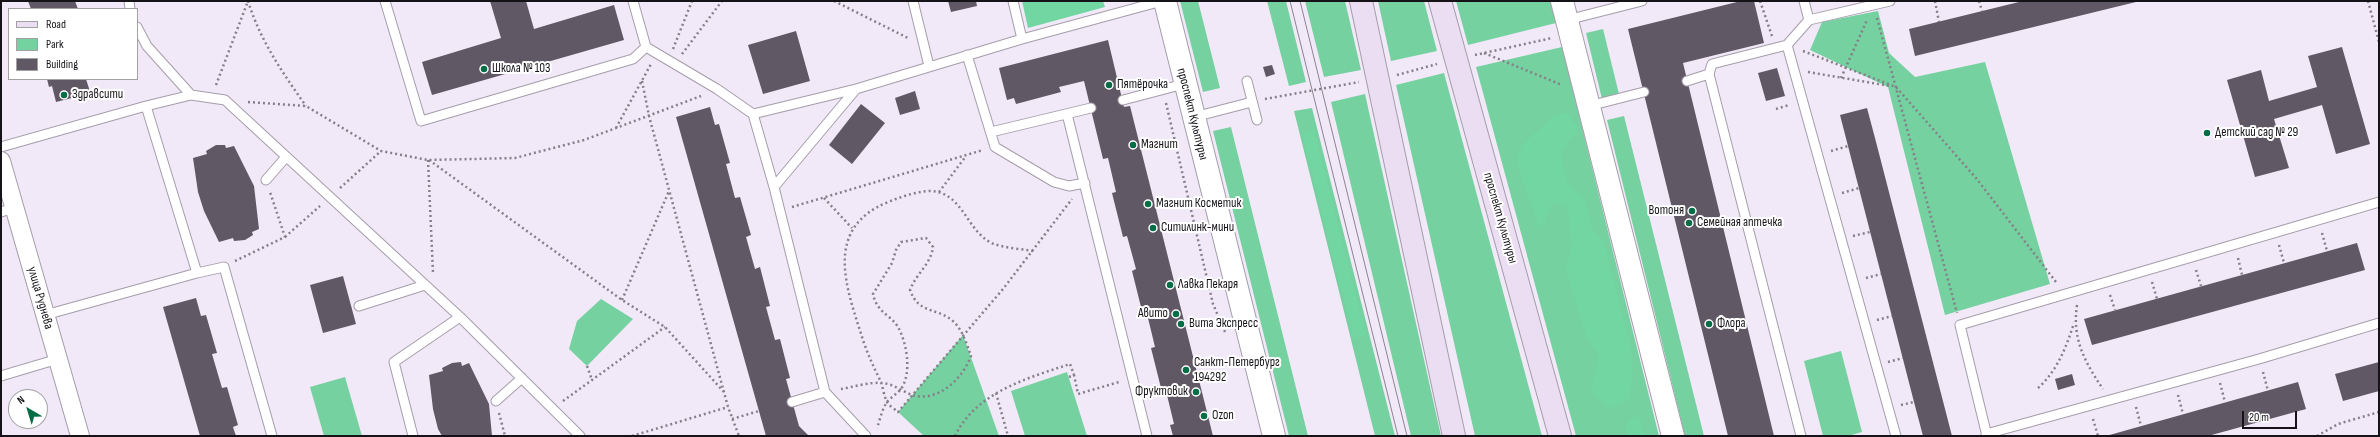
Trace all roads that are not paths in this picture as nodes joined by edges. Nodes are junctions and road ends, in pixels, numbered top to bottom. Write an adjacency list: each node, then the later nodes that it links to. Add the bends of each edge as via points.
1 (385, 1): 16 (lane, via 421,121 633,59)
2 (633, 1): 16 (lane)
3 (914, 1): 18 (lane)
4 (1012, 1): 14 (lane)
5 (1163, 1): 14 (lane); 22 (street, проспект Культуры)
6 (1361, 1): 64 (main road)
7 (1440, 1): 65 (main road, проспект Культуры)
8 (1642, 1): 11 (lane)
9 (1804, 1): 12 (lane)
10 (1890, 1): 12 (lane)
11 (1563, 19): 27 (street)
12 (1809, 20): 15 (lane)
13 (138, 29): 25 (lane, via 147,46)
14 (1022, 39): 17 (lane)
15 (1787, 45): 19 (lane, via 1712,64); 68 (lane)
16 (646, 47): 31 (lane, via 717,89)
17 (967, 55): 18 (lane); 35 (lane)
18 (929, 66): 23 (lane)
19 (1709, 74): 21 (lane); 67 (lane)
20 (1247, 81): 28 (lane)
21 (1687, 81)
22 (1175, 86): 26 (lane); 33 (street, проспект Культуры)
23 (856, 89): 31 (lane); 41 (lane)
24 (1644, 92): 27 (lane)
25 (191, 95): 29 (lane); 37 (lane, via 225,100)
26 (1123, 100)
27 (1588, 100): 66 (street)
28 (1252, 102): 33 (lane); 34 (lane)
29 (146, 106): 36 (lane); 44 (lane)
30 (1091, 108): 32 (lane)
31 (753, 114): 41 (lane)
32 (1067, 114): 35 (lane); 40 (lane)
33 (1192, 117): 63 (street, проспект Культуры)
34 (1257, 120)
35 (991, 132): 40 (lane, via 995,147 1054,182 1070,186)
36 (1, 147)
37 (286, 157): 39 (lane); 45 (lane)
38 (1, 161): 43 (street, улица Руднева)
39 (266, 180)
40 (1085, 183): 62 (lane)
41 (774, 188): 53 (lane)
42 (2379, 202): 56 (lane, via 1960,325)
43 (8, 210): 47 (street, улица Руднева)
44 (197, 273): 47 (lane); 58 (lane, via 224,267)
45 (425, 285): 46 (lane); 48 (lane)
46 (359, 306)
47 (45, 315): 50 (street, улица Руднева)
48 (460, 317): 52 (lane); 59 (lane, via 394,362)
49 (2379, 323): 56 (lane)
50 (58, 359): 51 (lane); 57 (street, улица Руднева)
51 (1, 376)
52 (522, 378): 54 (lane); 60 (lane)
53 (825, 392): 55 (lane); 61 (lane)
54 (496, 401)
55 (792, 402)
56 (1986, 435)
57 (80, 436)
58 (272, 436)
59 (413, 436)
60 (580, 436)
61 (866, 436)
62 (1148, 436)
63 (1274, 436)
64 (1454, 436)
65 (1560, 436)
66 (1673, 436)
67 (1801, 436)
68 (1896, 436)

